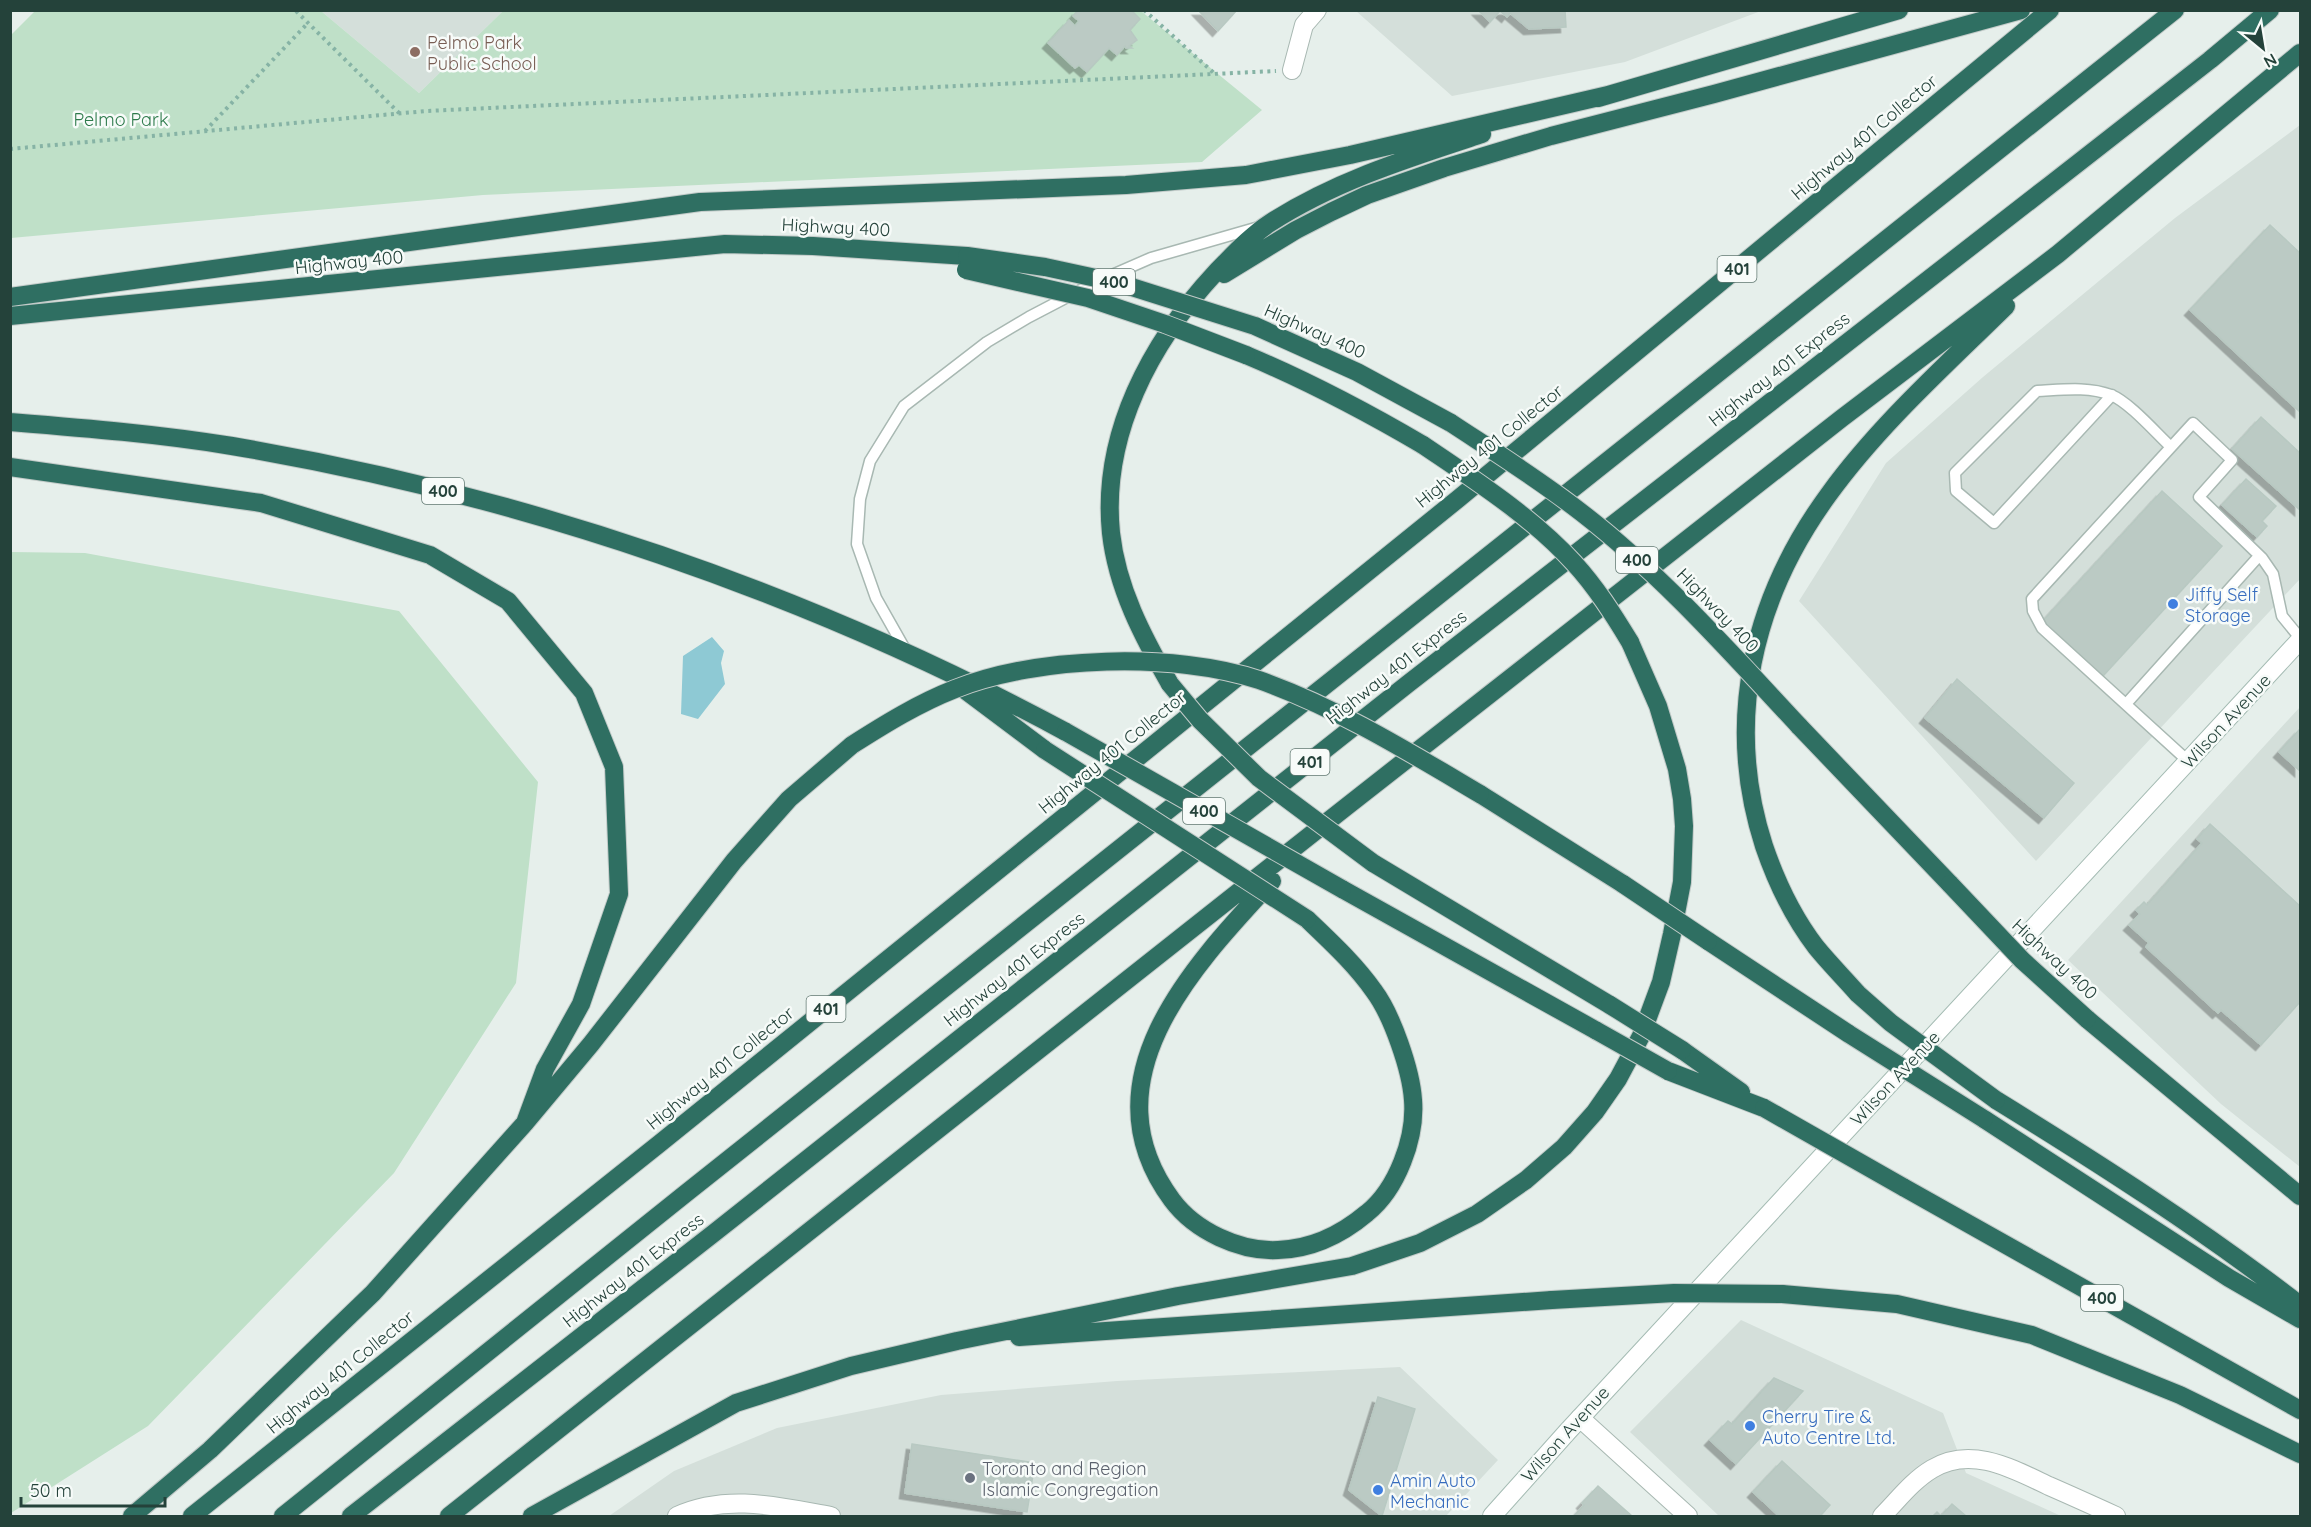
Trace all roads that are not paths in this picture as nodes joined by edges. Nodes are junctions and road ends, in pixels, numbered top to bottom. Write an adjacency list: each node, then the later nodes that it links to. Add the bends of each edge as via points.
1 (1317, 10): 8 (main road, via 1304,25)
2 (1899, 10): 9 (highway)
3 (2020, 10): 13 (highway, via 1551,136 1418,177 1331,212)
4 (2050, 10): 37 (highway, Highway 401 Collector / 401, via 1458,499 650,1152)
5 (2175, 10): 38 (highway, Highway 401 Express)
6 (2270, 10): 39 (highway, Highway 401 Express / 401)
7 (2301, 53): 11 (highway)
8 (1292, 70)
9 (1608, 95): 10 (highway, via 1389,165 1340,185); 14 (highway, via 1350,155 1245,175 1126,185 700,202)
10 (1268, 225): 13 (highway); 22 (lane, via 1151,258 1096,282 987,342 904,406 870,461 860,499 857,544 876,598)
11 (2058, 254): 26 (highway); 30 (highway, bridge, via 1857,458 1804,531 1768,606 1746,702 1746,754 1757,822 1772,870 1794,915 1858,994 1996,1100 2244,1262)
12 (967, 263): 15 (highway, Highway 400, via 813,246 724,244); 29 (highway, Highway 400 / 400, bridge, via 1046,267 1119,283 1255,326 1357,372 1451,423 1521,468 1582,513 1696,615 2022,960 2087,1019); 32 (highway, bridge, via 1165,324 1307,381 1423,445 1509,505 1553,542 1592,584 1630,642 1658,706 1677,769 1684,826 1682,882 1661,982 1641,1036 1595,1112 1564,1147 1526,1180 1477,1214 1420,1243 1352,1266)
13 (1199, 290): 27 (highway, bridge, via 1142,377 1125,418 1112,487 1111,533 1119,572 1131,610 1170,684 1259,778 1372,863 1610,1005)
14 (10, 297)
15 (10, 316)
16 (2112, 395): 16 (lane, via 2081,390 2037,391 1955,473 1956,491 1994,523); 18 (lane)
17 (10, 422): 22 (highway, 400, via 230,446 375,474 511,508 655,553 785,601)
18 (2170, 447): 20 (lane, via 2193,423 2232,460 2199,497); 24 (lane, via 2032,599 2042,628)
19 (10, 467): 28 (highway, via 261,503 430,555 508,601 584,693 614,767 618,894 581,1004 545,1069)
20 (2259, 556): 21 (lane, via 2273,574 2282,616); 24 (lane)
21 (2301, 639): 25 (main road, Wilson Avenue)
22 (907, 654): 23 (highway, 400)
23 (934, 667): 26 (highway, bridge, via 1045,750 1307,920 1345,954 1375,992 1399,1040 1413,1101 1410,1140 1397,1175 1378,1204 1331,1238 1280,1250 1251,1250 1218,1236 1180,1211 1156,1179 1140,1125 1143,1073 1163,1018 1190,975 1224,933 1274,878); 27 (highway, 400, bridge, via 1066,732 1668,1071)
24 (2126, 704): 25 (lane)
25 (2188, 761): 34 (main road, Wilson Avenue)
26 (1346, 807): 40 (highway)
27 (1764, 1108): 33 (highway, 400, bridge)
28 (525, 1123): 31 (highway, bridge, via 734,861 789,799 852,745 903,713 957,688 1013,673 1068,664 1169,663 1257,680 1371,729 1623,884 2229,1278); 36 (highway, via 373,1293 210,1449)
29 (2301, 1196)
30 (2301, 1305)
31 (2301, 1319)
32 (957, 1341): 35 (highway, bridge, via 1674,1293 1782,1294 1897,1304 2032,1335 2180,1395); 41 (highway, via 851,1366 736,1403)
33 (2301, 1410)
34 (1580, 1418): 44 (main road, Wilson Avenue); 45 (main road)
35 (2301, 1454)
36 (132, 1516)
37 (192, 1516)
38 (283, 1516)
39 (351, 1516)
40 (449, 1516)
41 (531, 1516)
42 (677, 1516): 43 (main road, via 696,1507 753,1502)
43 (831, 1516)
44 (1491, 1516)
45 (1688, 1516)
46 (1882, 1516): 47 (main road, via 1934,1468 1954,1460 1977,1459 2002,1464)
47 (2116, 1516)

